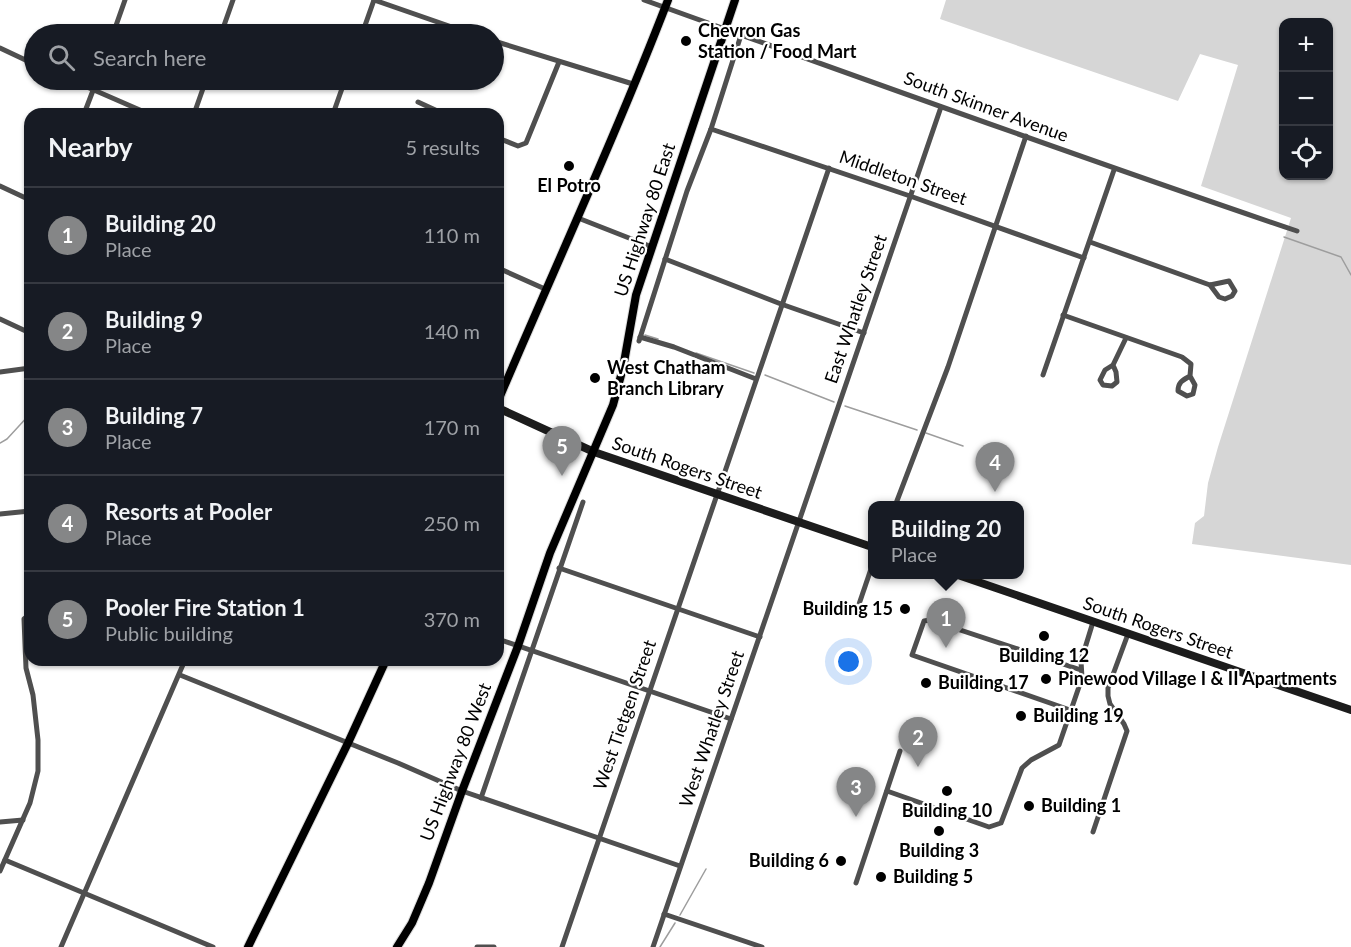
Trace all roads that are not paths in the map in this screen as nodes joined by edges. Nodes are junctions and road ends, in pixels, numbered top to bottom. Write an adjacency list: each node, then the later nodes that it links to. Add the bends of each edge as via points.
1 (125, 0): 7 (street)
2 (233, 0): 8 (street)
3 (374, 0): 9 (street); 10 (street)
4 (644, 0): 6 (street, South Skinner Avenue)
5 (735, 0): 11 (main road, US Highway 80 East)
6 (667, 4): 11 (street, South Skinner Avenue); 17 (main road)
7 (116, 24)
8 (225, 24)
9 (366, 24)
10 (443, 24)
11 (726, 28): 12 (street, South Skinner Avenue); 40 (main road, US Highway 80 East)
12 (741, 34): 22 (street, South Skinner Avenue); 28 (street)
13 (504, 44): 16 (street)
14 (0, 48): 15 (street)
15 (24, 59)
16 (559, 62): 17 (street); 30 (street, via 526,144 518,146)
17 (633, 84): 36 (main road)
18 (93, 90): 23 (street); 24 (street)
19 (202, 90): 25 (street)
20 (341, 90): 26 (street)
21 (418, 102): 27 (street)
22 (941, 107): 29 (street, South Skinner Avenue); 34 (street, East Whatley Street)
23 (86, 108)
24 (135, 108)
25 (196, 108)
26 (335, 108)
27 (431, 108)
28 (711, 129): 31 (street, Middleton Street); 41 (street)
29 (1026, 136): 32 (street, South Skinner Avenue); 37 (street)
30 (504, 140)
31 (829, 168): 34 (street, Middleton Street); 46 (street, West Tietgen Street)
32 (1114, 170): 38 (street, South Skinner Avenue); 39 (street)
33 (0, 186): 35 (street)
34 (910, 196): 37 (street, Middleton Street); 50 (street, East Whatley Street)
35 (24, 197)
36 (578, 218): 40 (street); 45 (main road)
37 (997, 226): 42 (street, Middleton Street); 62 (street)
38 (1297, 231)
39 (1090, 242): 42 (street); 44 (street)
40 (652, 247): 60 (main road, US Highway 80 East, via 636,295 623,368)
41 (665, 258): 46 (street); 57 (street, via 639,339 674,347)
42 (1084, 258): 47 (street)
43 (504, 271): 45 (street)
44 (1210, 285): 44 (street, via 1225,299 1234,291 1229,281)
45 (545, 289): 58 (main road)
46 (781, 304): 50 (street); 57 (street, West Tietgen Street)
47 (1063, 315): 51 (street); 55 (street)
48 (0, 319): 49 (street)
49 (24, 330)
50 (864, 333): 66 (street, East Whatley Street)
51 (1126, 338): 52 (street); 56 (street, via 1182,357 1191,364)
52 (1113, 365)
53 (24, 369): 54 (street)
54 (0, 372)
55 (1043, 375)
56 (1190, 376)
57 (756, 379): 61 (street, West Tietgen Street)
58 (504, 387)
59 (504, 411): 60 (street, South Rogers Street)
60 (594, 452): 61 (street, South Rogers Street); 77 (main road, US Highway 80 West, via 566,512)
61 (718, 494): 66 (street, South Rogers Street); 71 (street, West Tietgen Street)
62 (897, 501)
63 (583, 502): 68 (street)
64 (24, 512): 65 (street)
65 (0, 514)
66 (799, 521): 67 (street, South Rogers Street); 75 (street, West Whatley Street)
67 (868, 545)
68 (559, 568): 71 (street); 78 (street)
69 (868, 579): 72 (street)
70 (969, 579): 73 (street, South Rogers Street)
71 (678, 608): 75 (street); 86 (street, West Tietgen Street)
72 (856, 613)
73 (1093, 622): 74 (street, South Rogers Street); 83 (street, via 1083,652)
74 (1128, 634): 88 (street, South Rogers Street); 97 (street, via 1108,688 1108,696 1127,731)
75 (760, 637): 89 (street, West Whatley Street)
76 (504, 641): 77 (street)
77 (518, 646): 78 (street); 92 (main road, US Highway 80 West)
78 (532, 652): 86 (street); 94 (street)
79 (26, 666): 85 (street)
80 (29, 666): 85 (street)
81 (183, 666): 84 (street)
82 (383, 666): 90 (main road)
83 (1082, 670): 87 (street); 87 (street, via 930,620 924,621 912,655)
84 (180, 675): 90 (street); 103 (street)
85 (29, 681): 95 (street, via 39,766)
86 (650, 691): 89 (street); 98 (street, West Tietgen Street)
87 (1070, 710): 93 (street, via 1059,745 1022,768 996,825 989,826)
88 (1351, 710)
89 (731, 719): 100 (street, West Whatley Street)
90 (348, 743): 92 (street); 107 (main road)
91 (900, 751): 93 (street)
92 (462, 791): 94 (street); 108 (main road, US Highway 80 West, via 429,883 412,923)
93 (887, 791): 102 (street)
94 (481, 798): 98 (street)
95 (23, 820): 96 (street); 99 (street)
96 (0, 822)
97 (1094, 832)
98 (600, 838): 100 (street); 111 (street, West Tietgen Street)
99 (5, 860): 101 (street); 103 (street)
100 (680, 866): 104 (street, West Whatley Street)
101 (0, 871)
102 (856, 883)
103 (85, 894): 105 (street); 106 (street)
104 (664, 914): 112 (street, West Whatley Street); 113 (street)
105 (61, 947)
106 (213, 947)
107 (248, 947)
108 (396, 947)
109 (477, 947): 110 (street)
110 (494, 947)
111 (562, 947)
112 (653, 947)
113 (762, 947)

